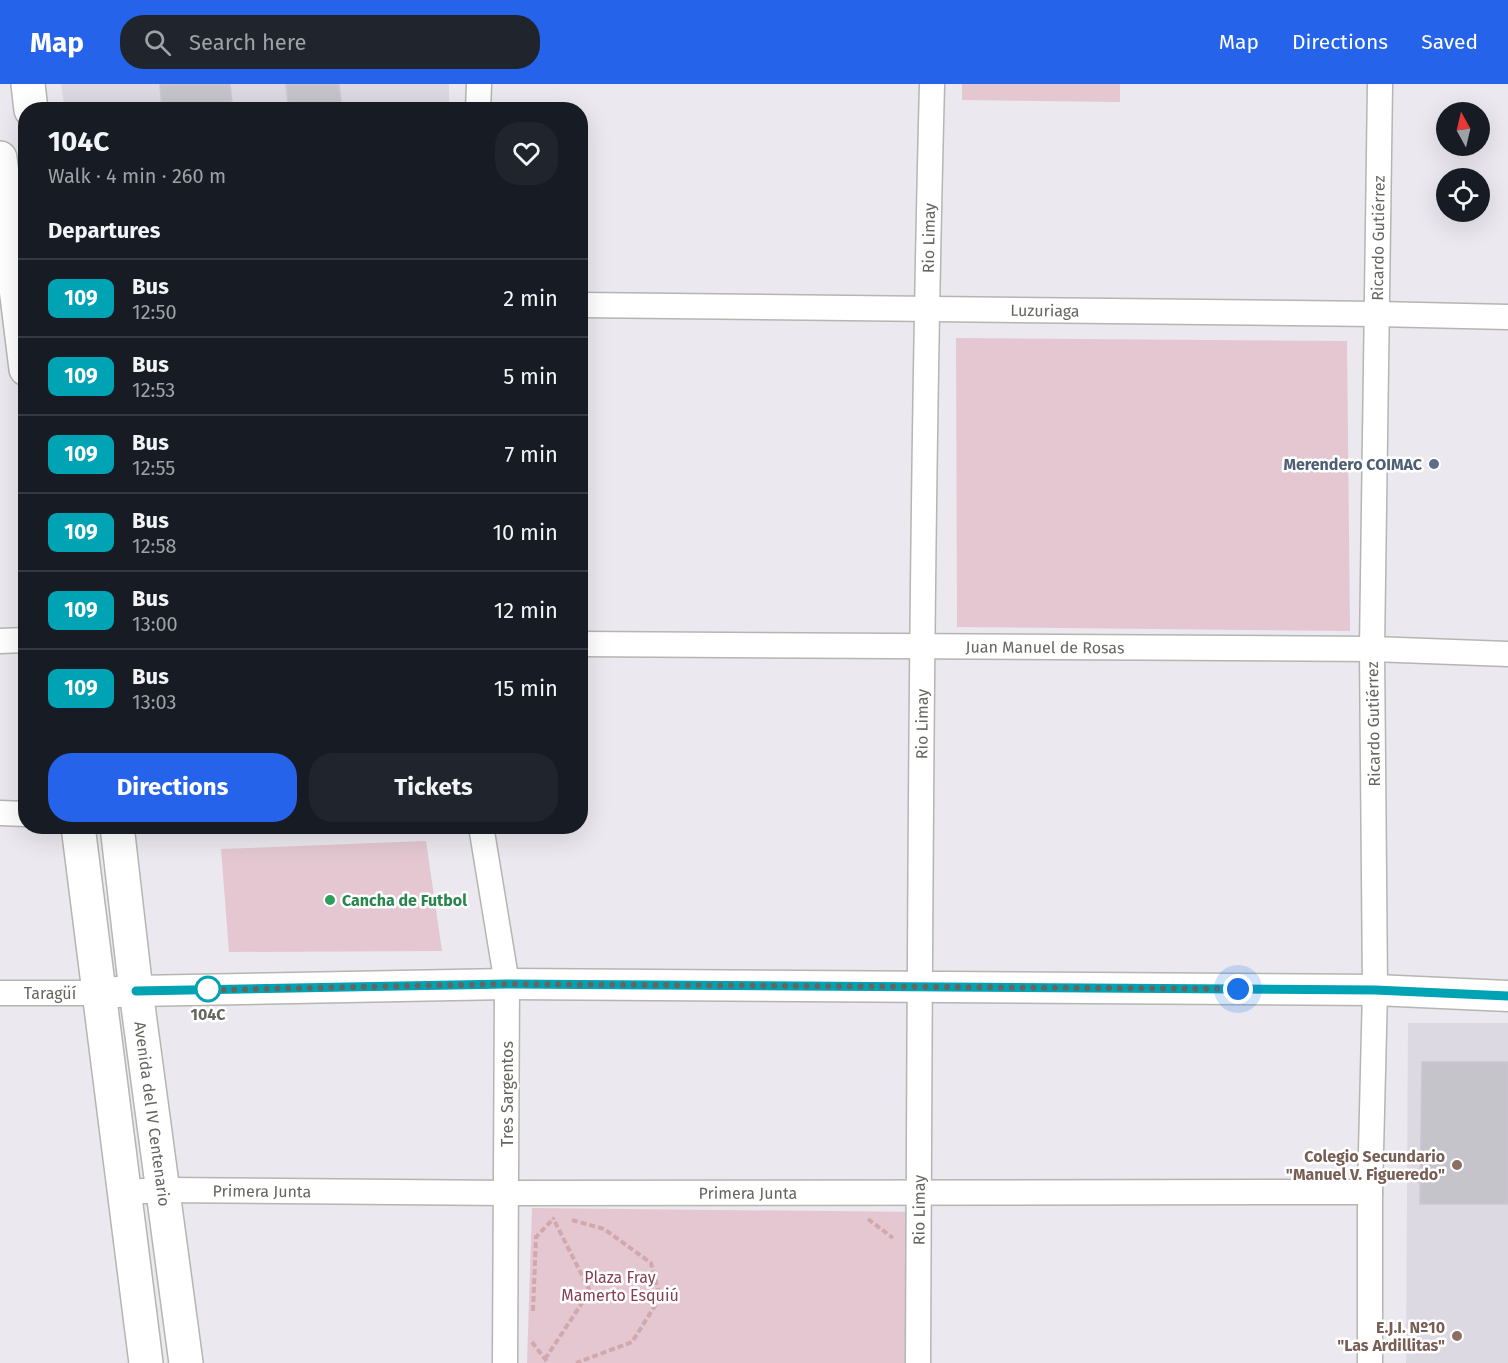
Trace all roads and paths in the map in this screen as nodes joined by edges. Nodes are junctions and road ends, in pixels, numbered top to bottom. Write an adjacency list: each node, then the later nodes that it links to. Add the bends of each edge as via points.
1 (28, 84): 5 (main road)
2 (478, 84): 6 (street)
3 (932, 84): 10 (street, Rio Limay)
4 (1380, 84): 11 (street, Ricardo Gutiérrez)
5 (30, 102)
6 (478, 102)
7 (0, 158): 8 (main road)
8 (15, 305): 13 (main road)
9 (588, 305): 10 (street, Luzuriaga)
10 (926, 310): 11 (street, Luzuriaga); 17 (street, Rio Limay)
11 (1376, 314): 12 (street, Luzuriaga); 18 (street, Ricardo Gutiérrez)
12 (1508, 317)
13 (18, 322)
14 (0, 640): 15 (street)
15 (18, 640)
16 (588, 645): 17 (street, Juan Manuel de Rosas)
17 (921, 647): 18 (street, Juan Manuel de Rosas); 26 (street, Rio Limay)
18 (1372, 649): 19 (street, Juan Manuel de Rosas); 27 (street, Ricardo Gutiérrez)
19 (1508, 654)
20 (0, 813): 21 (street)
21 (18, 814)
22 (79, 834): 30 (main road)
23 (118, 834): 28 (main road, Avenida del IV Centenario)
24 (482, 834): 25 (street, Tres Sargentos)
25 (507, 984): 26 (street); 28 (street); 36 (street, Tres Sargentos)
26 (919, 988): 27 (street); 33 (street, Rio Limay)
27 (1375, 990): 31 (street); 35 (street, Ricardo Gutiérrez)
28 (136, 991): 30 (street); 32 (main road, Avenida del IV Centenario)
29 (0, 993): 30 (street, Taragüí)
30 (100, 993): 34 (main road)
31 (1508, 996)
32 (164, 1190): 34 (street, Primera Junta); 36 (street, Primera Junta); 46 (main road, Avenida del IV Centenario)
33 (919, 1191): 35 (street, Primera Junta); 36 (street, Primera Junta); 49 (street, Rio Limay)
34 (124, 1192): 45 (main road)
35 (1370, 1192): 50 (street, Ricardo Gutiérrez)
36 (506, 1193): 47 (street, Tres Sargentos)
37 (553, 1218): 38 (path); 42 (path, via 536,1237); 44 (path, via 590,1291)
38 (561, 1218)
39 (593, 1219): 48 (path, via 569,1219 604,1230 651,1263 660,1298 632,1341)
40 (857, 1219): 41 (path, via 868,1220)
41 (894, 1239)
42 (533, 1320)
43 (533, 1332): 44 (path, via 532,1344)
44 (547, 1361)
45 (146, 1363)
46 (186, 1363)
47 (505, 1363)
48 (576, 1363)
49 (918, 1363)
50 (1370, 1363)

